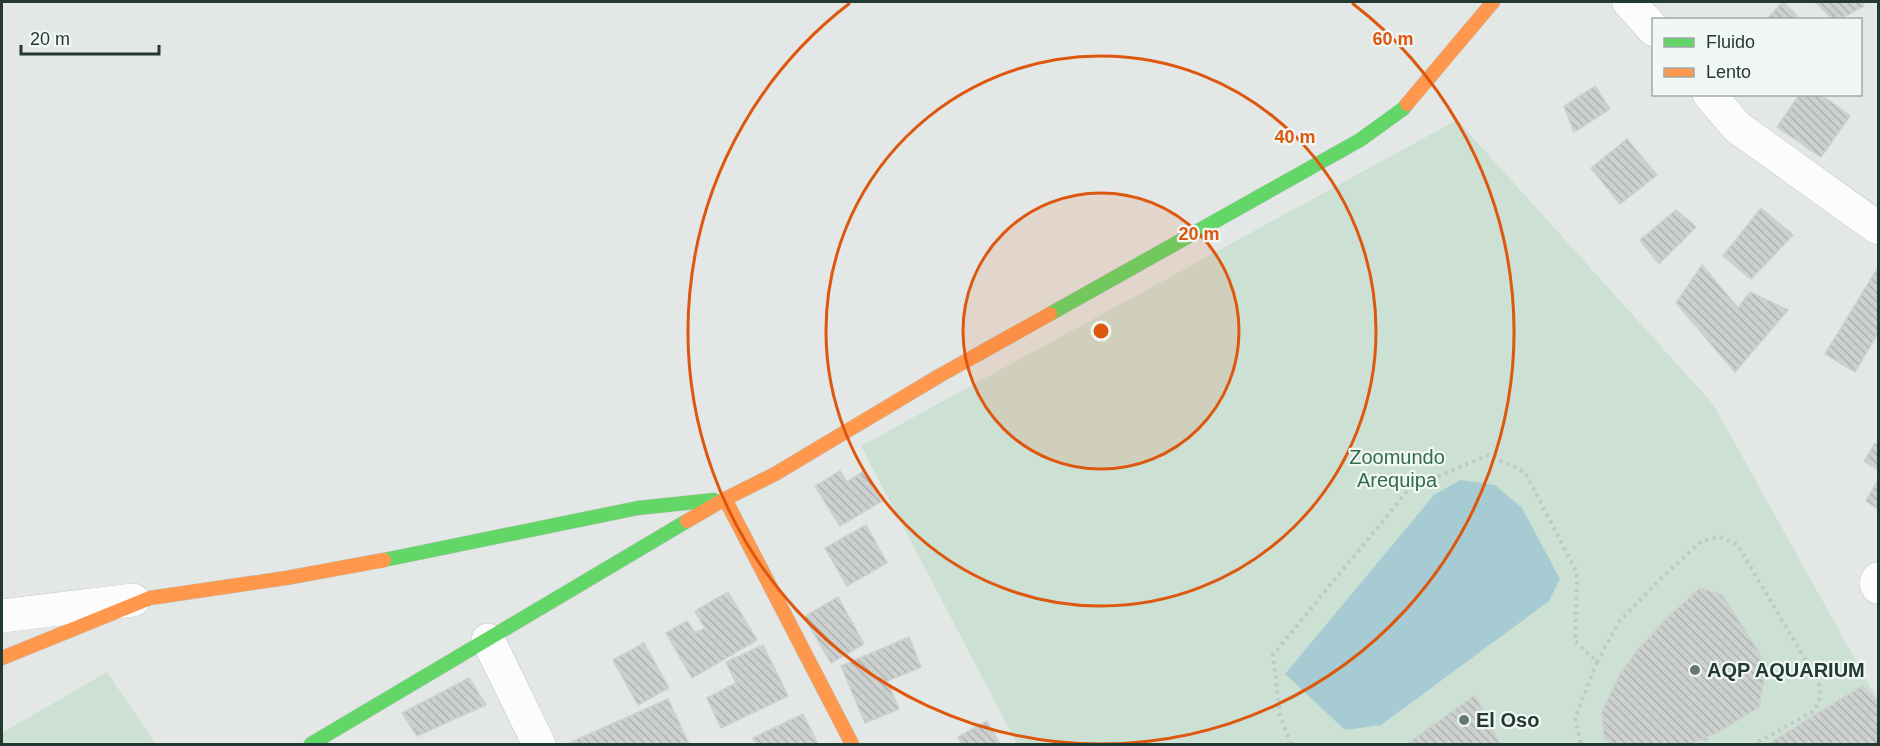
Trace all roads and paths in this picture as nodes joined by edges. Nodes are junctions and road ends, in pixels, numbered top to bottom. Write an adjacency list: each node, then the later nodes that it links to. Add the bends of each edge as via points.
1 (1494, 2): 6 (street, via 1404,109 1359,140)
2 (1629, 2): 3 (street)
3 (1652, 29)
4 (1711, 96): 5 (street, via 1737,127)
5 (1878, 228)
6 (725, 499): 9 (street, via 638,508 390,559); 11 (street); 17 (street)
7 (1878, 579): 8 (street)
8 (1878, 587)
9 (150, 598): 10 (street); 12 (street)
10 (2, 616)
11 (488, 640): 15 (street); 16 (street)
12 (2, 658)
13 (1597, 662): 18 (path, via 1575,641 1577,573 1525,472 1488,455 1409,489 1273,655 1280,715); 19 (path, via 1575,717); 21 (path, via 1619,622 1702,541 1720,537 1737,544 1819,683 1820,698 1814,711)
14 (1705, 738): 20 (path)
15 (310, 744)
16 (539, 744)
17 (852, 744)
18 (1291, 744)
19 (1581, 744)
20 (1708, 744)
21 (1754, 744)

